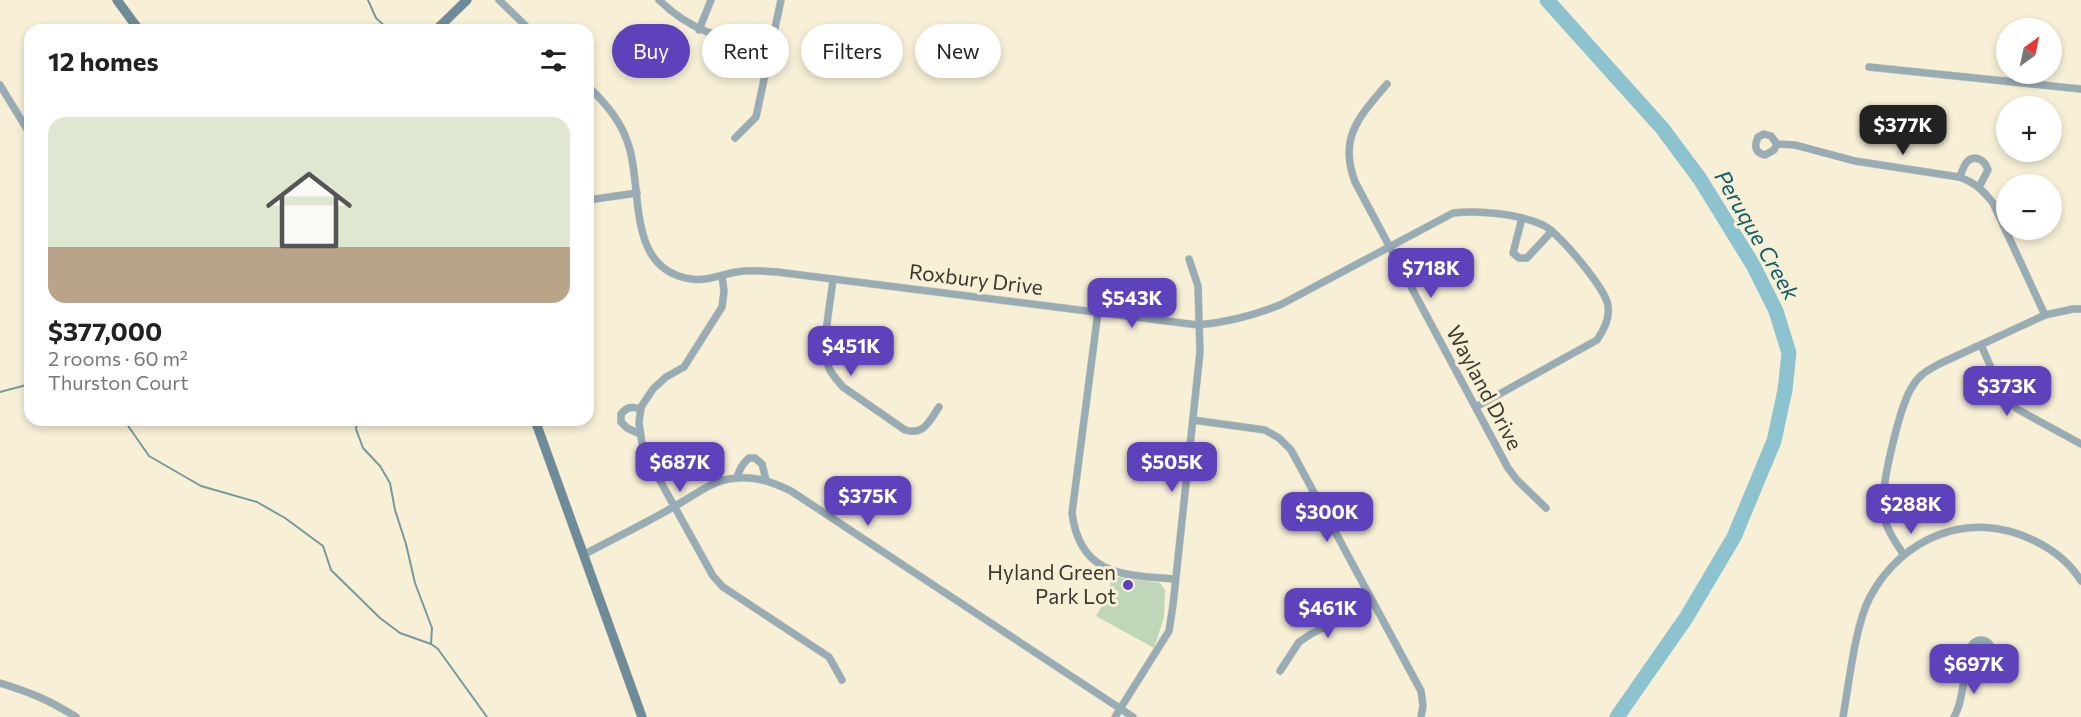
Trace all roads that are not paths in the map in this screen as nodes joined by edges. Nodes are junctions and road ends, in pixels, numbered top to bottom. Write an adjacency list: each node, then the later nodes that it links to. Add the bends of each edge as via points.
1 (117, 0): 7 (main road)
2 (467, 0): 8 (main road)
3 (499, 0): 9 (street)
4 (659, 0): 11 (street)
5 (711, 0): 11 (street)
6 (781, 0): 10 (street)
7 (135, 24)
8 (442, 24)
9 (524, 24)
10 (776, 24)
11 (699, 30): 12 (street)
12 (702, 31)
13 (1869, 67): 17 (street)
14 (764, 78): 20 (street, via 756,117)
15 (1387, 84): 28 (street, Wayland Drive, via 1355,125 1348,160 1355,182)
16 (0, 85): 19 (street)
17 (2081, 89)
18 (594, 92): 24 (street, Roxbury Drive, via 621,124 630,149)
19 (24, 124)
20 (735, 138)
21 (1777, 144): 22 (street)
22 (1959, 177): 23 (street); 23 (street, via 1967,162 1980,159 1988,170)
23 (1979, 187): 34 (street, via 1993,203)
24 (637, 193): 25 (street); 30 (street, Roxbury Drive, via 642,233 659,265 690,279)
25 (594, 199)
26 (1522, 218): 27 (street, Roxbury Drive); 27 (street, via 1513,253 1519,258 1527,258); 28 (street, Roxbury Drive, via 1470,211 1453,213)
27 (1552, 231): 38 (street, Roxbury Drive, via 1604,291 1608,306 1604,331 1597,340)
28 (1389, 247): 35 (street, Roxbury Drive, via 1282,304 1228,322); 38 (street, Wayland Drive)
29 (1189, 259): 35 (street, via 1198,286)
30 (722, 276): 31 (street, Roxbury Drive, via 763,271); 39 (street, via 722,307 684,367 653,389)
31 (833, 279): 33 (street, Roxbury Drive); 37 (street, via 825,351 835,378 912,432 924,428)
32 (2081, 309): 34 (street)
33 (1098, 312): 35 (street, Roxbury Drive); 50 (street, via 1072,513 1076,537 1107,569 1126,575)
34 (2044, 315): 36 (street)
35 (1198, 325): 40 (street, via 1200,352)
36 (1981, 345): 43 (street, via 1997,381 2017,409); 49 (street, via 1926,371 1915,382 1902,407 1883,508 1886,525)
37 (939, 407)
38 (1476, 407): 47 (street, Wayland Drive, via 1508,468)
39 (641, 409): 42 (street); 42 (street, via 633,406 621,414 621,422)
40 (1193, 420): 50 (street); 52 (street, via 1265,430 1291,450)
41 (537, 426): 48 (main road)
42 (640, 434): 46 (street, via 643,450)
43 (2081, 444)
44 (737, 478): 45 (street); 45 (street, via 743,464 755,458 762,464); 46 (street, via 708,487)
45 (766, 480): 57 (street, via 791,491)
46 (674, 507): 48 (street); 55 (street, via 723,587 829,657)
47 (1546, 508)
48 (585, 554): 59 (main road)
49 (1904, 555): 51 (street, via 1938,535 1990,527 2041,544 2058,555); 63 (street, via 1869,599)
50 (1175, 579): 57 (street, via 1169,631)
51 (2081, 581)
52 (1373, 602): 54 (street, via 1299,642); 62 (street, via 1421,691)
53 (1974, 658): 64 (street, via 1967,666)
54 (1280, 671)
55 (842, 680)
56 (0, 684): 58 (street, via 51,701)
57 (1120, 709): 60 (street); 61 (street)
58 (76, 717)
59 (642, 717)
60 (1115, 717)
61 (1132, 717)
62 (1421, 717)
63 (1843, 717)
64 (1953, 717)

